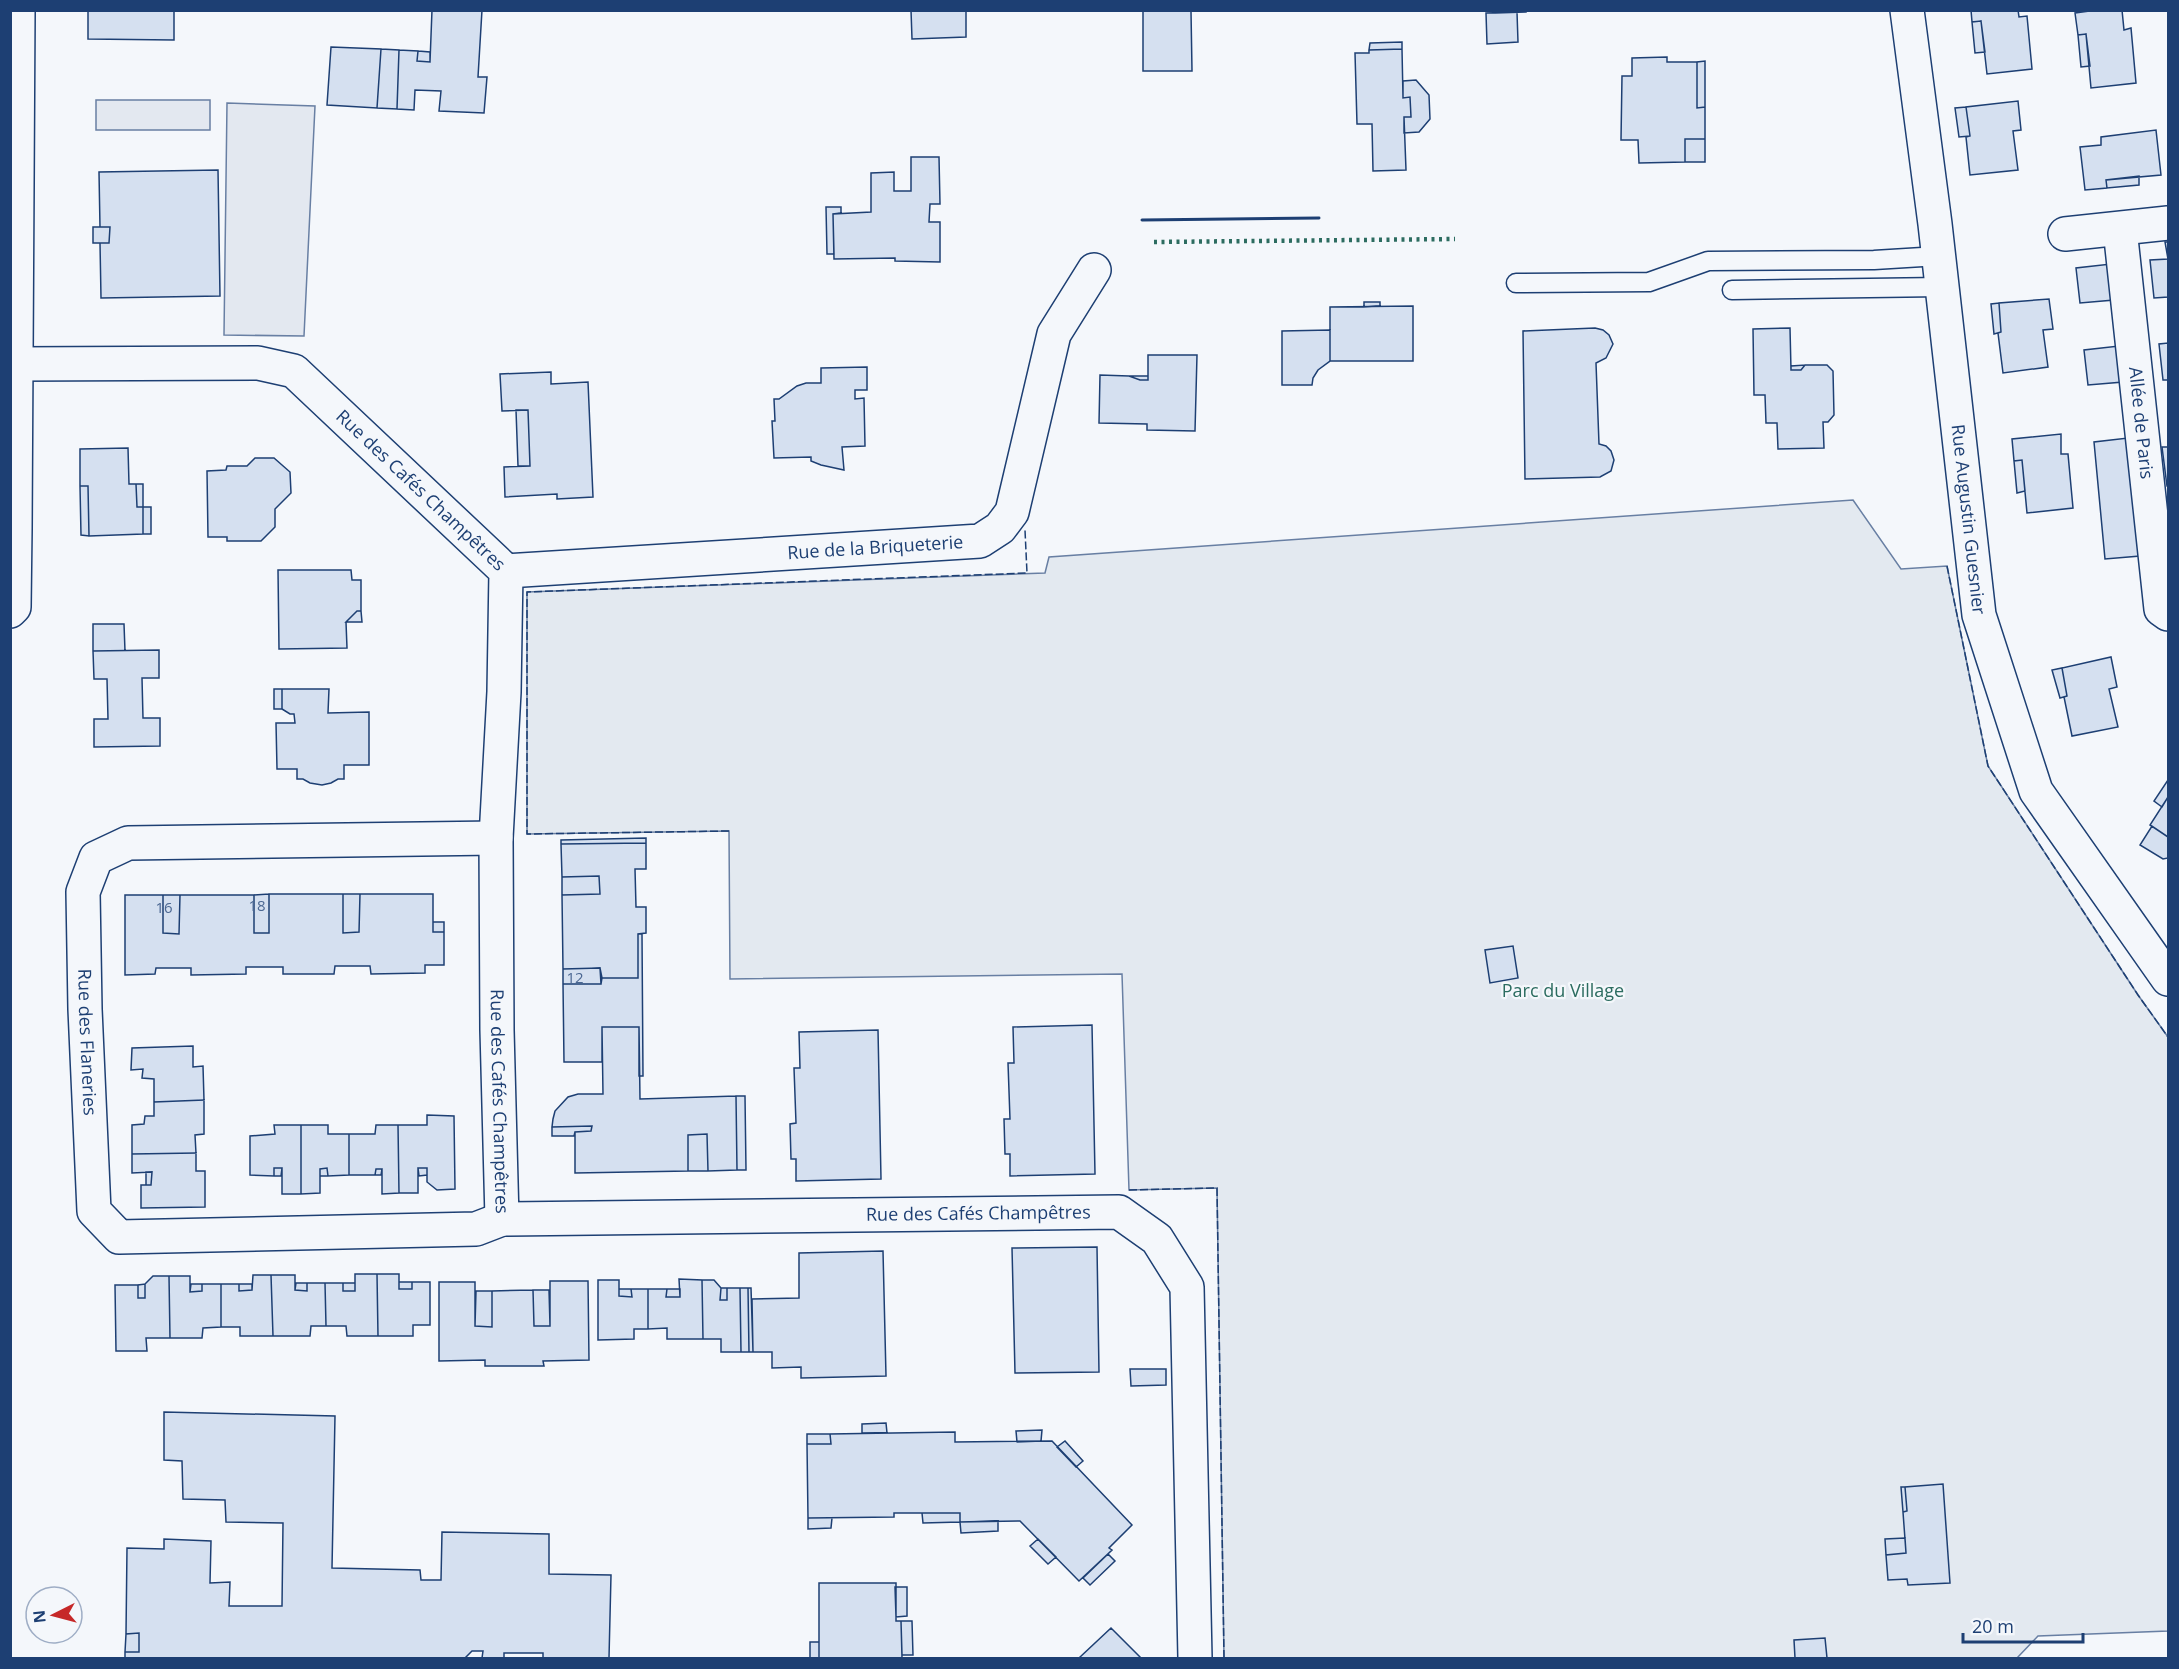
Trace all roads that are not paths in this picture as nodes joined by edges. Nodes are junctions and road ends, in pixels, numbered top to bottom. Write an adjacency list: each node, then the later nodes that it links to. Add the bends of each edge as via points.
1 (18, 10): 10 (street)
2 (1908, 10): 7 (street, Rue Augustin Guesnier)
3 (2169, 222): 4 (street)
4 (2120, 229): 5 (street); 14 (street, Allée de Paris, via 2161,609)
5 (2065, 234)
6 (1094, 270): 12 (street, Rue de la Briqueterie, via 1054,334 1011,512 1000,528 980,541)
7 (1940, 271): 8 (lane, via 1874,260 1708,261 1649,282); 9 (lane); 16 (street, Rue Augustin Guesnier, via 1978,615 2036,791)
8 (1516, 283)
9 (1732, 290)
10 (16, 364): 11 (street); 12 (street, Rue des Cafés Champêtres, via 258,363 294,371)
11 (13, 533): 13 (street, via 14,607)
12 (506, 571): 15 (street, Rue des Cafés Champêtres)
13 (10, 611)
14 (2169, 614)
15 (496, 838): 17 (street, Rue des Cafés Champêtres); 17 (street, Rue des Flaneries, via 128,843 96,858 83,892 94,1211 119,1237 476,1229)
16 (2169, 979)
17 (502, 1219): 18 (street, Rue des Cafés Champêtres, via 1119,1212 1157,1239 1187,1287)
18 (1195, 1659)

